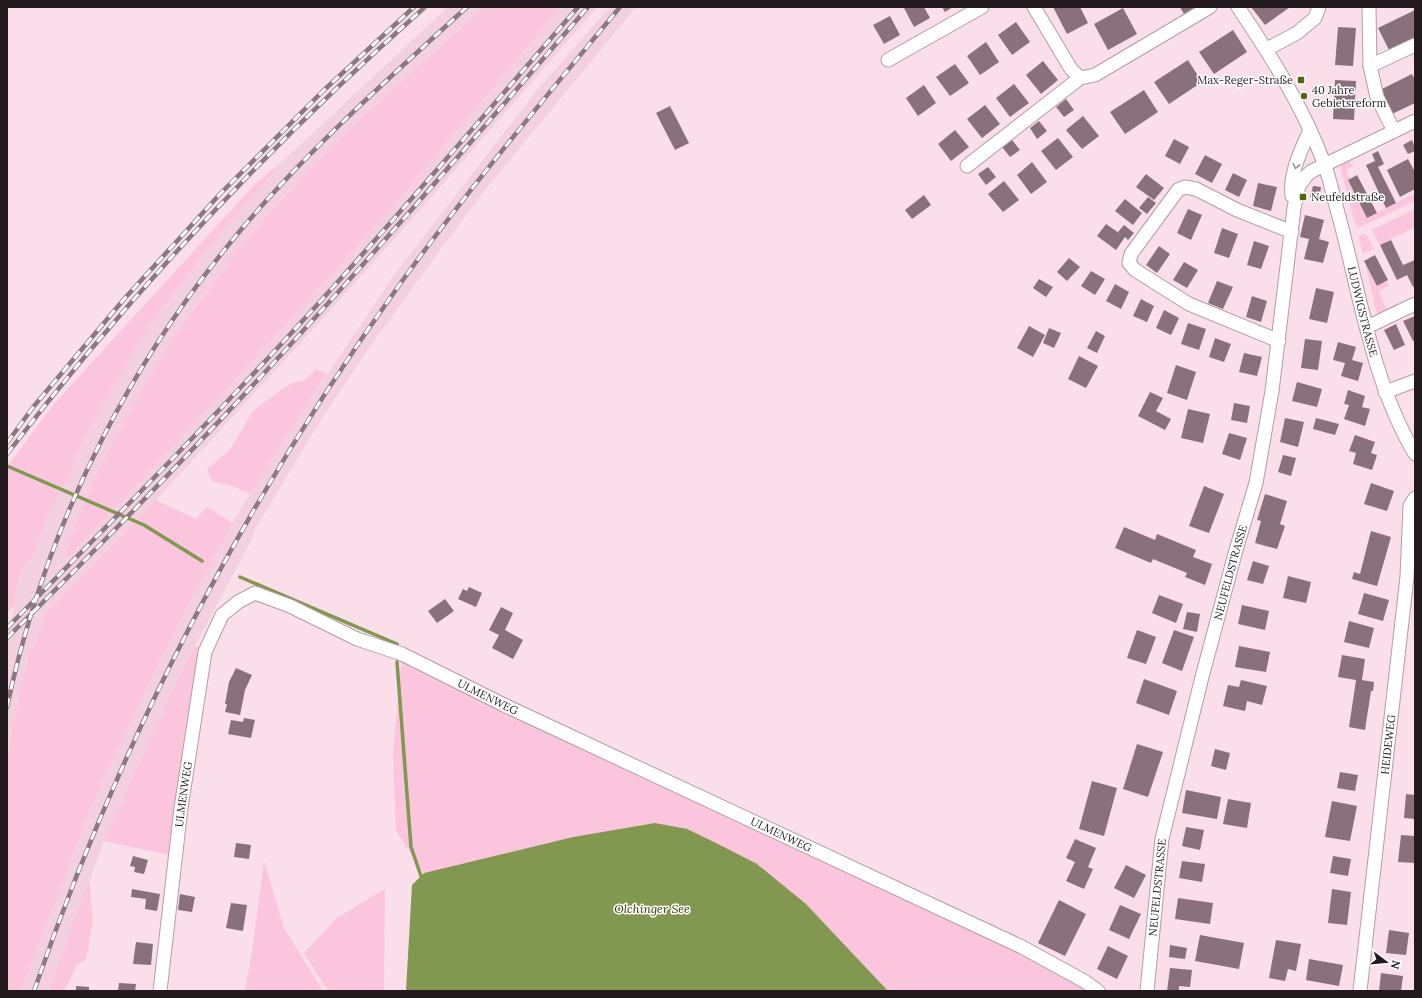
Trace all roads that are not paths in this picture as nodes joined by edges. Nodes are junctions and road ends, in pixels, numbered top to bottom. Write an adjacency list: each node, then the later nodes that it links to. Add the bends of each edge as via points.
1 (982, 7): 9 (street)
2 (1034, 7): 11 (street, via 1071,69)
3 (1210, 7): 11 (street, via 1095,75)
4 (1238, 7): 8 (street)
5 (1319, 7): 8 (street, via 1315,18 1297,33)
6 (1369, 7): 10 (street)
7 (1415, 45): 10 (street)
8 (1267, 49): 13 (street)
9 (888, 60)
10 (1370, 66): 14 (street, via 1377,97)
11 (1080, 78): 16 (street)
12 (1415, 121): 14 (street, NEUFELDSTRASSE)
13 (1310, 130): 15 (street); 17 (street, one-way to 17, via 1293,179)
14 (1394, 130): 15 (street, NEUFELDSTRASSE)
15 (1324, 164): 17 (street, NEUFELDSTRASSE, via 1306,176 1299,186); 20 (street, LUDWIGSTRASSE)
16 (967, 166)
17 (1294, 208): 18 (street, NEUFELDSTRASSE)
18 (1292, 232): 21 (street, NEUFELDSTRASSE); 21 (street, via 1237,210 1196,189 1185,187 1178,190 1131,254 1129,262 1135,270 1189,304)
19 (1415, 304): 20 (street)
20 (1367, 327): 23 (street, LUDWIGSTRASSE)
21 (1279, 341): 28 (street, NEUFELDSTRASSE, via 1256,483 1202,677 1162,840)
22 (1415, 380): 23 (street)
23 (1385, 392): 24 (street, LUDWIGSTRASSE)
24 (1415, 452)
25 (1415, 498): 29 (street, HEIDEWEG, via 1410,506 1407,577)
26 (160, 991): 27 (street, ULMENWEG, via 180,808 205,652 222,615 255,593 290,606 357,640 402,654 504,705 1022,946)
27 (1098, 991)
28 (1147, 991)
29 (1360, 991)

